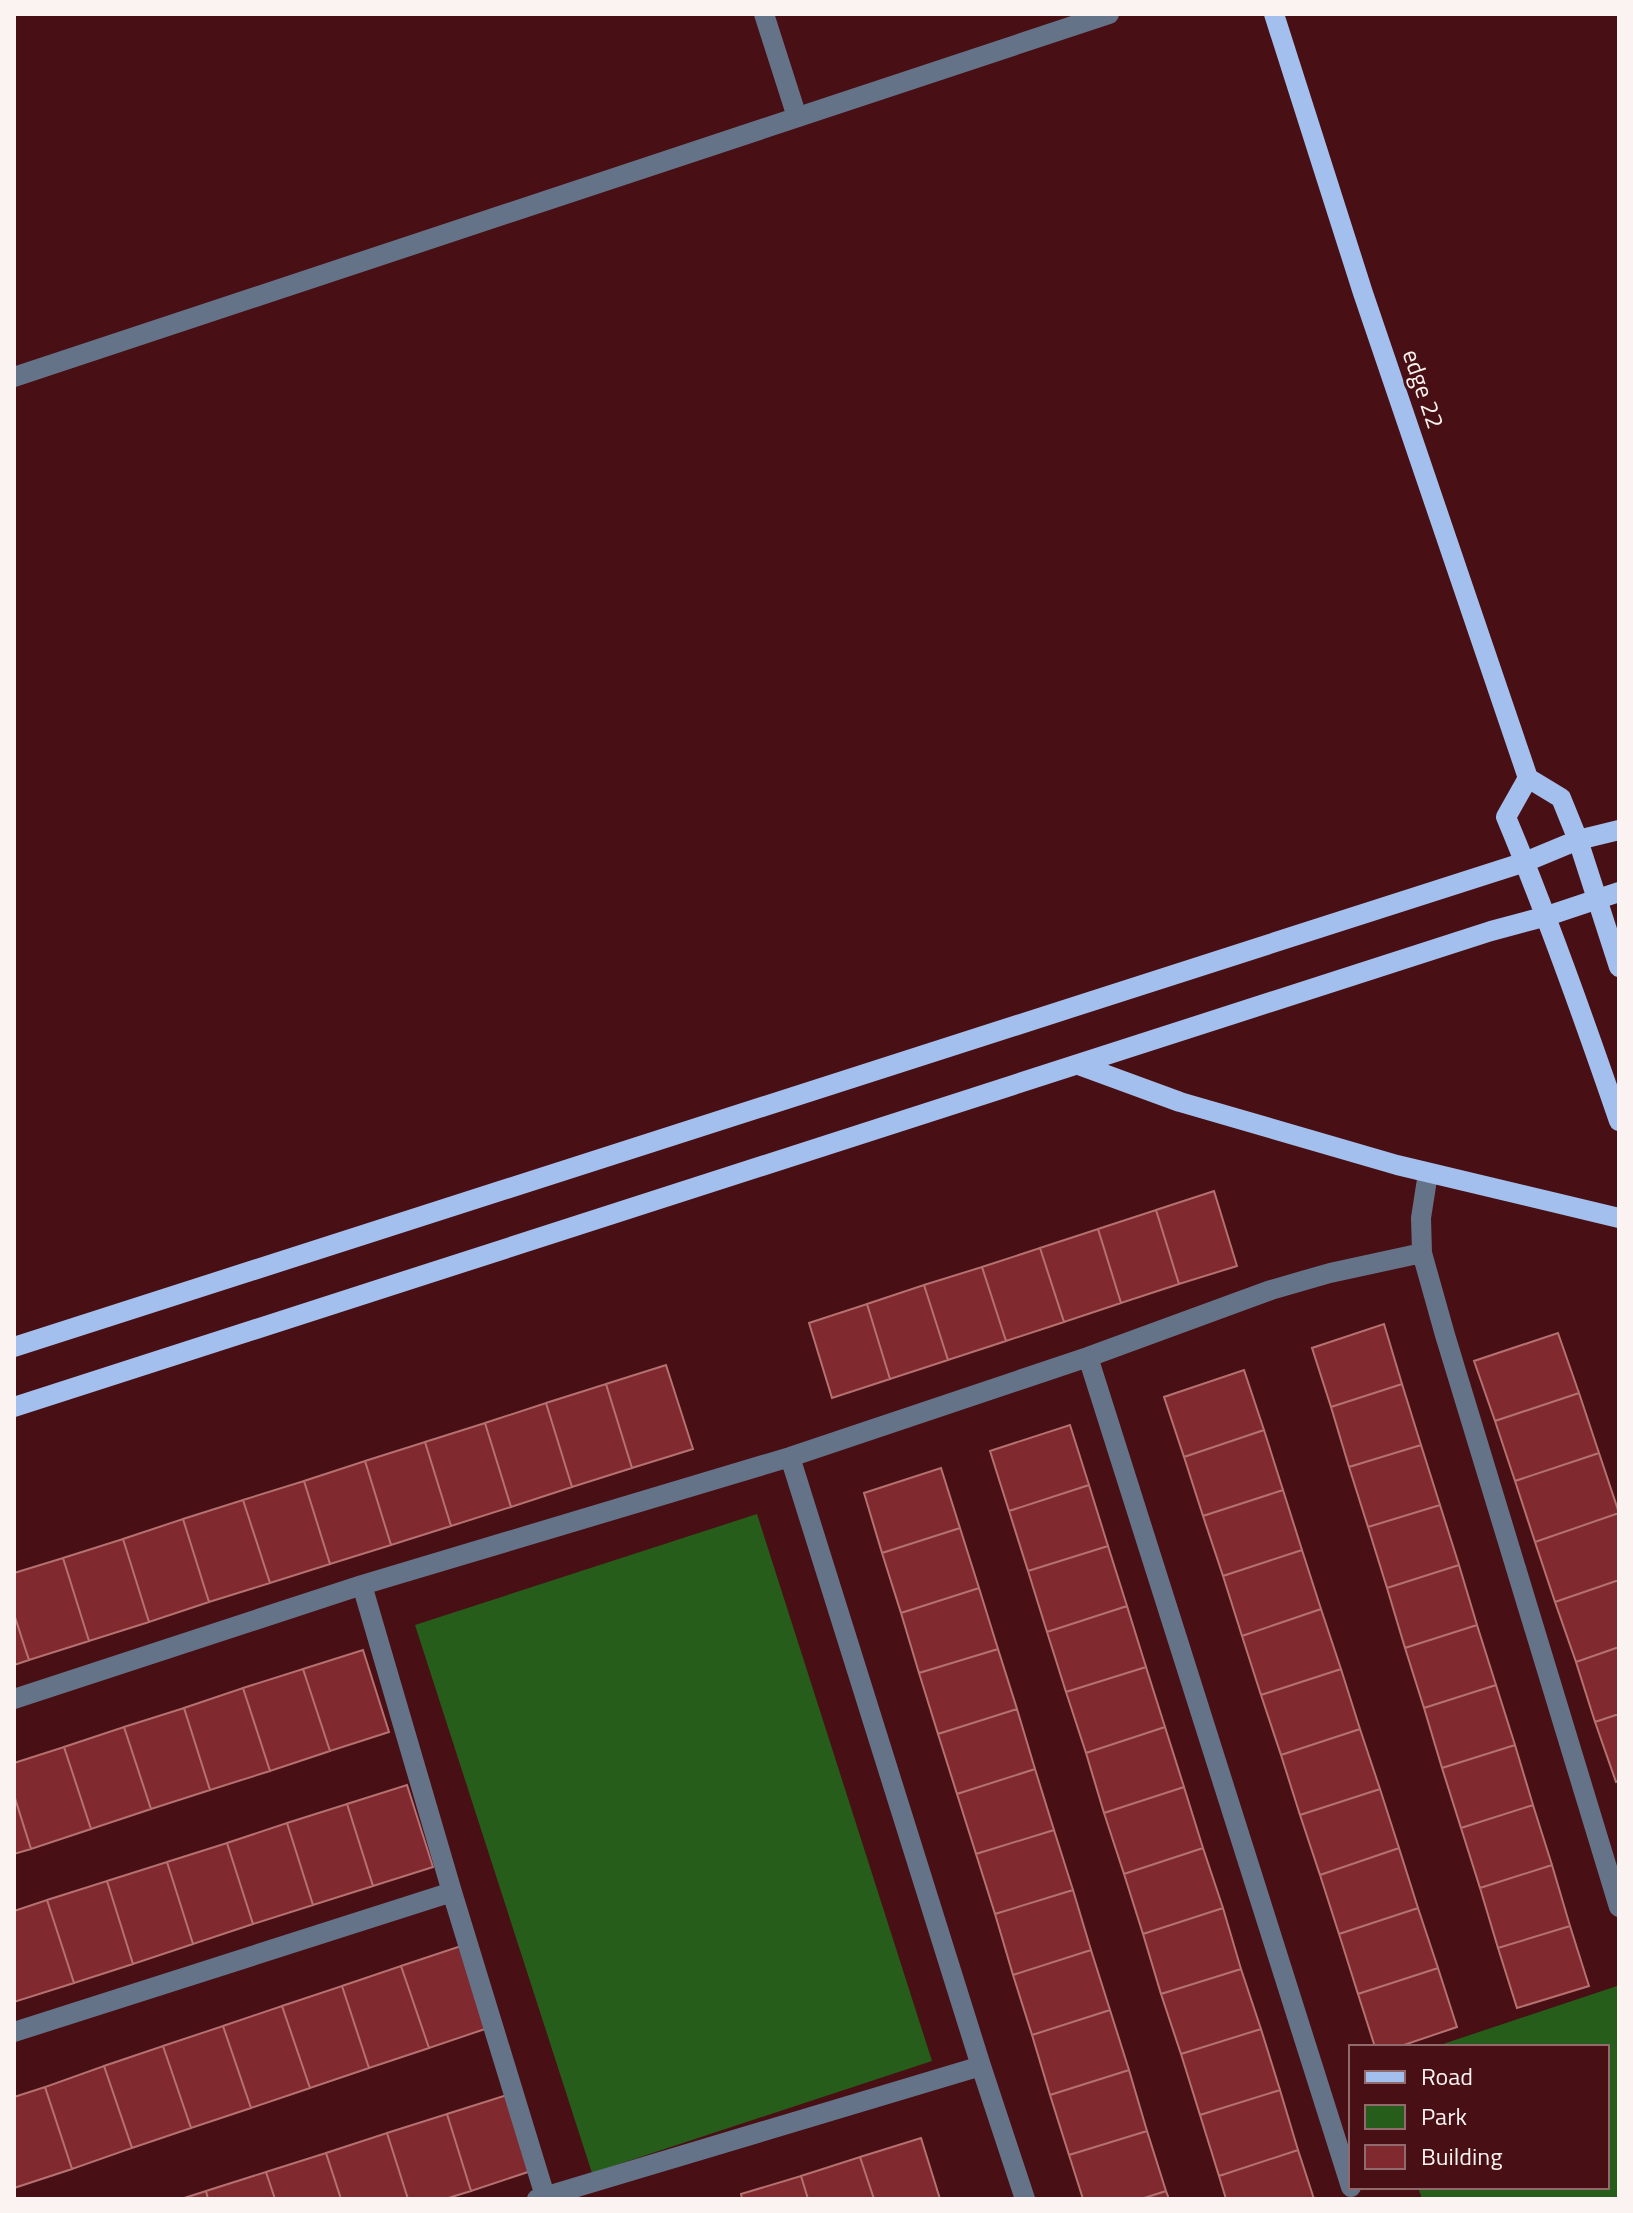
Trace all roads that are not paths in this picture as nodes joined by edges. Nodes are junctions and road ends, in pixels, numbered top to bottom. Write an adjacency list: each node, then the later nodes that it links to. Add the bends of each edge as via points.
1 (764, 14): 4 (street)
2 (1109, 14): 4 (street)
3 (1274, 14): 6 (main road, edge 22)
4 (797, 117): 5 (street)
5 (14, 377)
6 (1528, 778): 8 (main road, via 1561,798); 9 (main road, via 1506,817)
7 (1619, 830): 8 (main road)
8 (1578, 840): 9 (main road); 11 (main road)
9 (1525, 862): 12 (main road); 19 (main road)
10 (1619, 892): 11 (main road)
11 (1596, 899): 12 (main road); 13 (main road)
12 (1547, 916): 14 (main road); 15 (main road)
13 (1619, 967)
14 (1079, 1065): 16 (main road, via 1180,1102); 21 (main road)
15 (1619, 1121)
16 (1428, 1173): 17 (main road); 18 (street)
17 (1619, 1218)
18 (1422, 1253): 20 (street, via 1271,1290); 26 (street)
19 (14, 1347)
20 (1088, 1357): 22 (street); 29 (street)
21 (14, 1407)
22 (790, 1457): 23 (street); 28 (street)
23 (362, 1585): 24 (street); 25 (street)
24 (14, 1699)
25 (452, 1892): 27 (street); 30 (street)
26 (1619, 1907)
27 (14, 2032)
28 (981, 2066): 30 (street); 31 (street)
29 (1349, 2181)
30 (541, 2198)
31 (1025, 2199)

